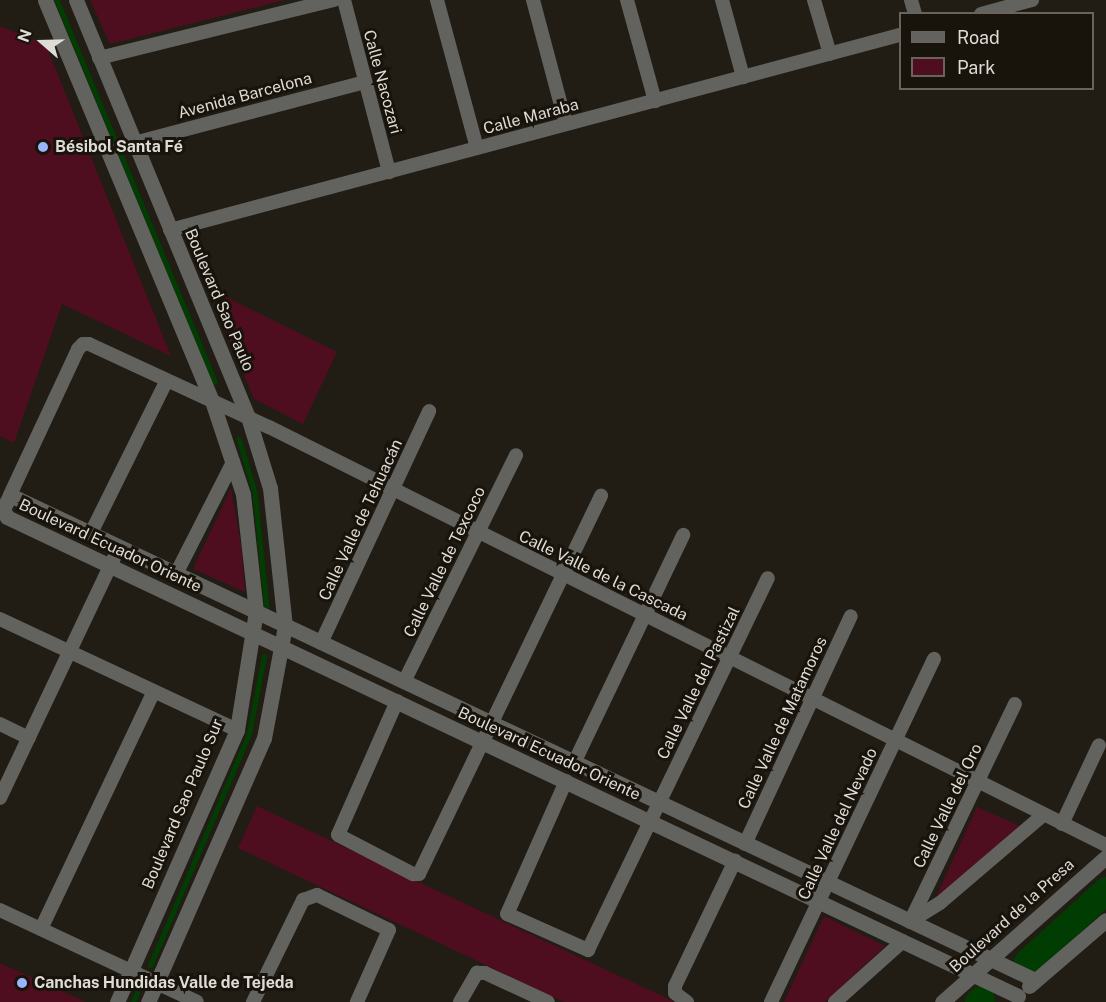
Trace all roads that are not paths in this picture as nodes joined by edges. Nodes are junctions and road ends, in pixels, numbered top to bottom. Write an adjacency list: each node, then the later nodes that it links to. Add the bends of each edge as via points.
1 (45, 0): 25 (street)
2 (76, 0): 15 (street, Boulevard Sao Paulo)
3 (334, 0): 15 (street)
4 (344, 0): 17 (street, Calle Nacozari)
5 (437, 0): 21 (street)
6 (532, 0): 19 (street)
7 (627, 0): 18 (street)
8 (722, 0): 16 (street)
9 (814, 0): 14 (street)
10 (1032, 0): 11 (street)
11 (1004, 4): 12 (street)
12 (986, 12)
13 (899, 35): 14 (street, Calle Maraba)
14 (830, 54): 16 (street, Calle Maraba)
15 (99, 58): 20 (street, Boulevard Sao Paulo)
16 (743, 77): 18 (street, Calle Maraba)
17 (365, 82): 20 (street, Avenida Barcelona); 22 (street, Calle Nacozari)
18 (655, 101): 19 (street, Calle Maraba)
19 (566, 124): 21 (street, Calle Maraba)
20 (134, 143): 23 (street, Boulevard Sao Paulo)
21 (477, 148): 22 (street, Calle Maraba)
22 (389, 172): 23 (street, Calle Maraba)
23 (170, 230): 27 (street, Boulevard Sao Paulo)
24 (166, 382): 25 (street, Calle Valle de la Cascada); 31 (street, Calle Valle de la Cascada, via 83,344); 34 (street)
25 (212, 401): 27 (street, Calle Valle de la Cascada); 29 (street)
26 (429, 411): 30 (street, Calle Valle de Tehuacán)
27 (248, 417): 30 (street, Calle Valle de la Cascada); 45 (street, Boulevard Sao Paulo, via 270,488)
28 (516, 455): 33 (street, Calle Valle de Texcoco)
29 (233, 462): 38 (street); 41 (street, via 243,494)
30 (394, 491): 33 (street, Calle Valle de la Cascada); 47 (street, Calle Valle de Tehuacán)
31 (10, 495): 34 (street, Boulevard Ecuador Oriente); 37 (street, Boulevard Ecuador Oriente, via 3,509 7,517)
32 (601, 495): 39 (street)
33 (478, 532): 39 (street, Calle Valle de la Cascada); 52 (street, Calle Valle de Texcoco)
34 (91, 534): 36 (street, Boulevard Ecuador Oriente)
35 (683, 535): 42 (street)
36 (119, 547): 37 (street); 38 (street, Boulevard Ecuador Oriente)
37 (110, 565): 46 (street, Boulevard Ecuador Oriente); 49 (street)
38 (176, 574): 41 (street, Boulevard Ecuador Oriente)
39 (563, 574): 42 (street, Calle Valle de la Cascada); 57 (street)
40 (768, 578): 50 (street, Calle Valle del Pastizal)
41 (256, 611): 45 (street, Boulevard Ecuador Oriente); 46 (street, Boulevard Sao Paulo Sur)
42 (646, 615): 50 (street, Calle Valle de la Cascada); 64 (street)
43 (851, 616): 54 (street, Calle Valle de Matamoros)
44 (0, 619): 49 (street)
45 (285, 626): 47 (street, Boulevard Ecuador Oriente); 48 (street)
46 (253, 633): 48 (street, Boulevard Ecuador Oriente); 59 (street, Boulevard Sao Paulo Sur)
47 (321, 643): 52 (street, Boulevard Ecuador Oriente)
48 (281, 647): 55 (street, Boulevard Ecuador Oriente); 87 (street, via 264,738)
49 (70, 651): 53 (street); 60 (street)
50 (730, 657): 54 (street, Calle Valle de la Cascada); 68 (street, Calle Valle del Pastizal)
51 (934, 659): 62 (street, Calle Valle del Nevado)
52 (404, 682): 57 (street, Boulevard Ecuador Oriente)
53 (154, 691): 59 (street); 81 (street)
54 (813, 699): 62 (street, Calle Valle de la Cascada); 72 (street, Calle Valle de Matamoros)
55 (397, 701): 61 (street, Boulevard Ecuador Oriente); 61 (street, via 339,829 341,840 419,874)
56 (1015, 704): 66 (street, Calle Valle del Oro)
57 (492, 723): 61 (street); 64 (street, Boulevard Ecuador Oriente)
58 (0, 724): 60 (street)
59 (237, 730): 84 (street, Boulevard Sao Paulo Sur)
60 (29, 738): 67 (street)
61 (481, 741): 65 (street, Boulevard Ecuador Oriente)
62 (895, 741): 66 (street, Calle Valle de la Cascada); 76 (street, Calle Valle del Nevado)
63 (1100, 745): 71 (street)
64 (574, 763): 68 (street, Boulevard Ecuador Oriente)
65 (566, 781): 70 (street, Boulevard Ecuador Oriente); 70 (street, Calle Valle del Pastizal, via 508,904 507,914 513,920 588,950)
66 (979, 783): 69 (street, Calle Valle de la Cascada); 80 (street, Calle Valle del Oro)
67 (0, 798)
68 (660, 804): 70 (street, Calle Valle del Pastizal); 72 (street, Boulevard Ecuador Oriente)
69 (1043, 815): 71 (street, Calle Valle de la Cascada); 80 (street, via 940,903)
70 (651, 822): 75 (street, Boulevard Ecuador Oriente)
71 (1062, 825): 73 (street, Calle Valle de la Cascada)
72 (745, 844): 76 (street, Boulevard Ecuador Oriente)
73 (1106, 845)
74 (1106, 857): 83 (street, Boulevard de la Presa)
75 (735, 861): 77 (street, Boulevard Ecuador Oriente); 96 (street, via 675,986 675,993)
76 (828, 884): 77 (street, Calle Valle del Nevado); 80 (street, Boulevard Ecuador Oriente)
77 (820, 902): 82 (street, Boulevard Ecuador Oriente); 97 (street, Calle Valle del Nevado)
78 (0, 910): 81 (street)
79 (1106, 920): 86 (street)
80 (910, 922): 83 (street, Boulevard Ecuador Oriente)
81 (40, 929): 84 (street)
82 (903, 941): 85 (street, Boulevard Ecuador Oriente); 98 (street)
83 (988, 960): 85 (street, Boulevard de la Presa); 86 (street, Boulevard Ecuador Oriente)
84 (131, 971): 87 (street); 89 (street, Boulevard Sao Paulo Sur)
85 (972, 975): 88 (street, Boulevard Ecuador Oriente); 99 (street, Boulevard de la Presa)
86 (1035, 980): 88 (street)
87 (157, 983): 90 (street); 91 (street)
88 (1015, 999)
89 (117, 1002)
90 (148, 1002)
91 (198, 1002)
92 (253, 1002): 93 (street, via 303,900 317,895 388,930)
93 (357, 1002)
94 (460, 1002): 95 (street, via 477,973 485,973)
95 (548, 1002)
96 (687, 1002)
97 (771, 1002)
98 (835, 1002)
99 (942, 1002)

